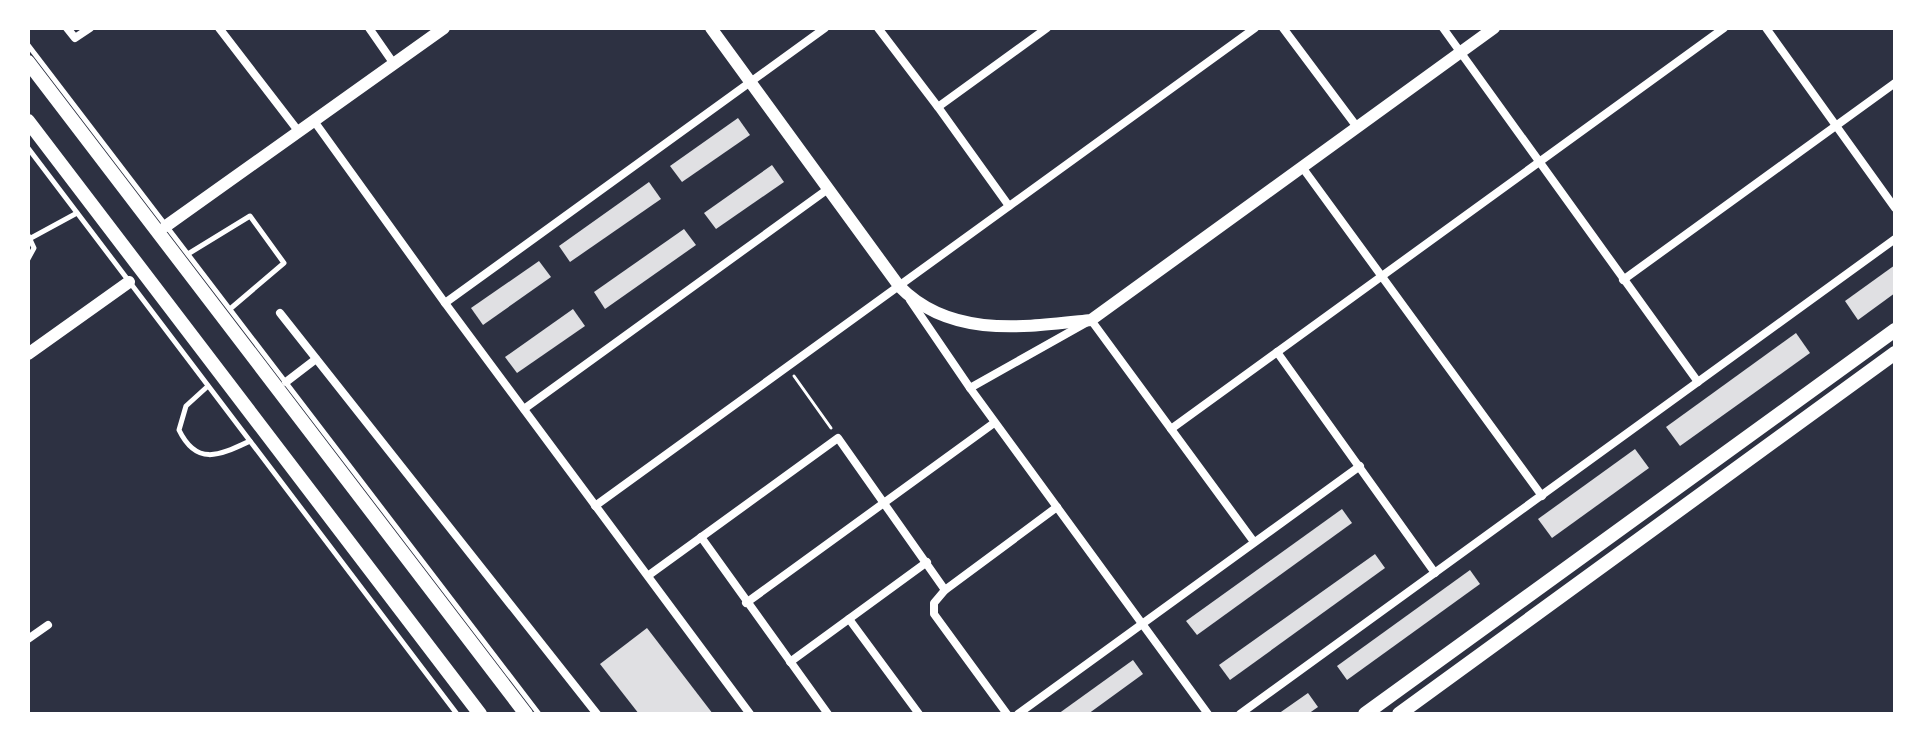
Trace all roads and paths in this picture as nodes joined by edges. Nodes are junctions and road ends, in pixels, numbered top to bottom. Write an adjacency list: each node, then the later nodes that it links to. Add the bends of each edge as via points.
1 (67, 28): 2 (street, via 75,38)
2 (90, 28)
3 (219, 28): 27 (street)
4 (369, 28): 19 (street)
5 (444, 28): 19 (street)
6 (711, 28): 20 (street)
7 (825, 28): 20 (street)
8 (878, 28): 22 (street)
9 (1047, 28): 22 (street)
10 (1255, 28): 32 (street)
11 (1283, 28): 26 (street)
12 (1443, 28): 17 (street)
13 (1494, 28): 17 (street)
14 (1724, 28): 29 (street)
15 (1766, 28): 25 (street)
16 (28, 45): 35 (lane)
17 (1461, 52): 26 (street); 29 (street)
18 (28, 62): 83 (main road)
19 (394, 64): 24 (street)
20 (750, 83): 31 (street); 44 (street)
21 (1895, 83): 25 (street)
22 (938, 107): 32 (street)
23 (28, 121): 82 (main road)
24 (314, 121): 27 (street); 44 (street)
25 (1836, 126): 33 (street); 41 (street)
26 (1357, 127): 30 (street)
27 (299, 132): 35 (street)
28 (28, 148): 34 (lane)
29 (1540, 162): 40 (street); 41 (street)
30 (1302, 167): 40 (street); 47 (street)
31 (828, 189): 43 (street); 58 (street)
32 (1009, 206): 43 (street)
33 (1895, 208)
34 (77, 213): 36 (lane); 42 (lane)
35 (166, 226): 38 (lane)
36 (30, 237): 39 (lane, via 34,248)
37 (1895, 239): 55 (street)
38 (188, 254): 45 (lane); 45 (lane, via 250,216 284,263)
39 (28, 259)
40 (1382, 276): 49 (street); 64 (street)
41 (1623, 280): 55 (street)
42 (129, 282): 51 (street); 56 (lane)
43 (902, 289): 47 (street, via 941,316 982,326); 53 (street); 57 (street)
44 (445, 303): 58 (street)
45 (230, 309): 54 (lane)
46 (280, 313): 52 (street)
47 (1091, 320): 57 (street); 60 (street)
48 (1895, 330): 92 (main road)
49 (1277, 352): 60 (street); 63 (street)
50 (1895, 353): 93 (main road)
51 (28, 354)
52 (316, 359): 54 (street); 85 (street)
53 (788, 367): 61 (path); 66 (street)
54 (286, 382): 84 (lane)
55 (1698, 382): 64 (street)
56 (208, 386): 62 (lane); 62 (lane, via 186,406 179,430 183,439 192,449 215,456)
57 (970, 388): 59 (street)
58 (524, 409): 66 (street)
59 (994, 423): 65 (street); 67 (street)
60 (1171, 429): 69 (street)
61 (838, 438): 65 (street); 68 (street)
62 (250, 441): 81 (lane)
63 (1360, 466): 69 (street); 71 (street)
64 (1542, 496): 71 (street)
65 (883, 503): 70 (street); 74 (street)
66 (595, 506): 72 (street)
67 (1057, 507): 73 (street); 76 (street)
68 (701, 537): 72 (street); 74 (street)
69 (1254, 542): 76 (street)
70 (927, 562): 73 (street); 75 (street)
71 (1435, 573): 91 (street)
72 (649, 575): 86 (street)
73 (945, 590): 88 (street, via 934,603 934,614)
74 (746, 603): 79 (street)
75 (849, 619): 79 (street); 80 (street)
76 (1143, 623): 89 (street); 90 (street)
77 (48, 625): 78 (street)
78 (28, 639)
79 (790, 662): 87 (street)
80 (916, 713)
81 (457, 714)
82 (480, 714)
83 (526, 714)
84 (539, 714)
85 (597, 714)
86 (750, 714)
87 (828, 714)
88 (1007, 714)
89 (1018, 714)
90 (1208, 714)
91 (1240, 714)
92 (1365, 714)
93 (1399, 714)

